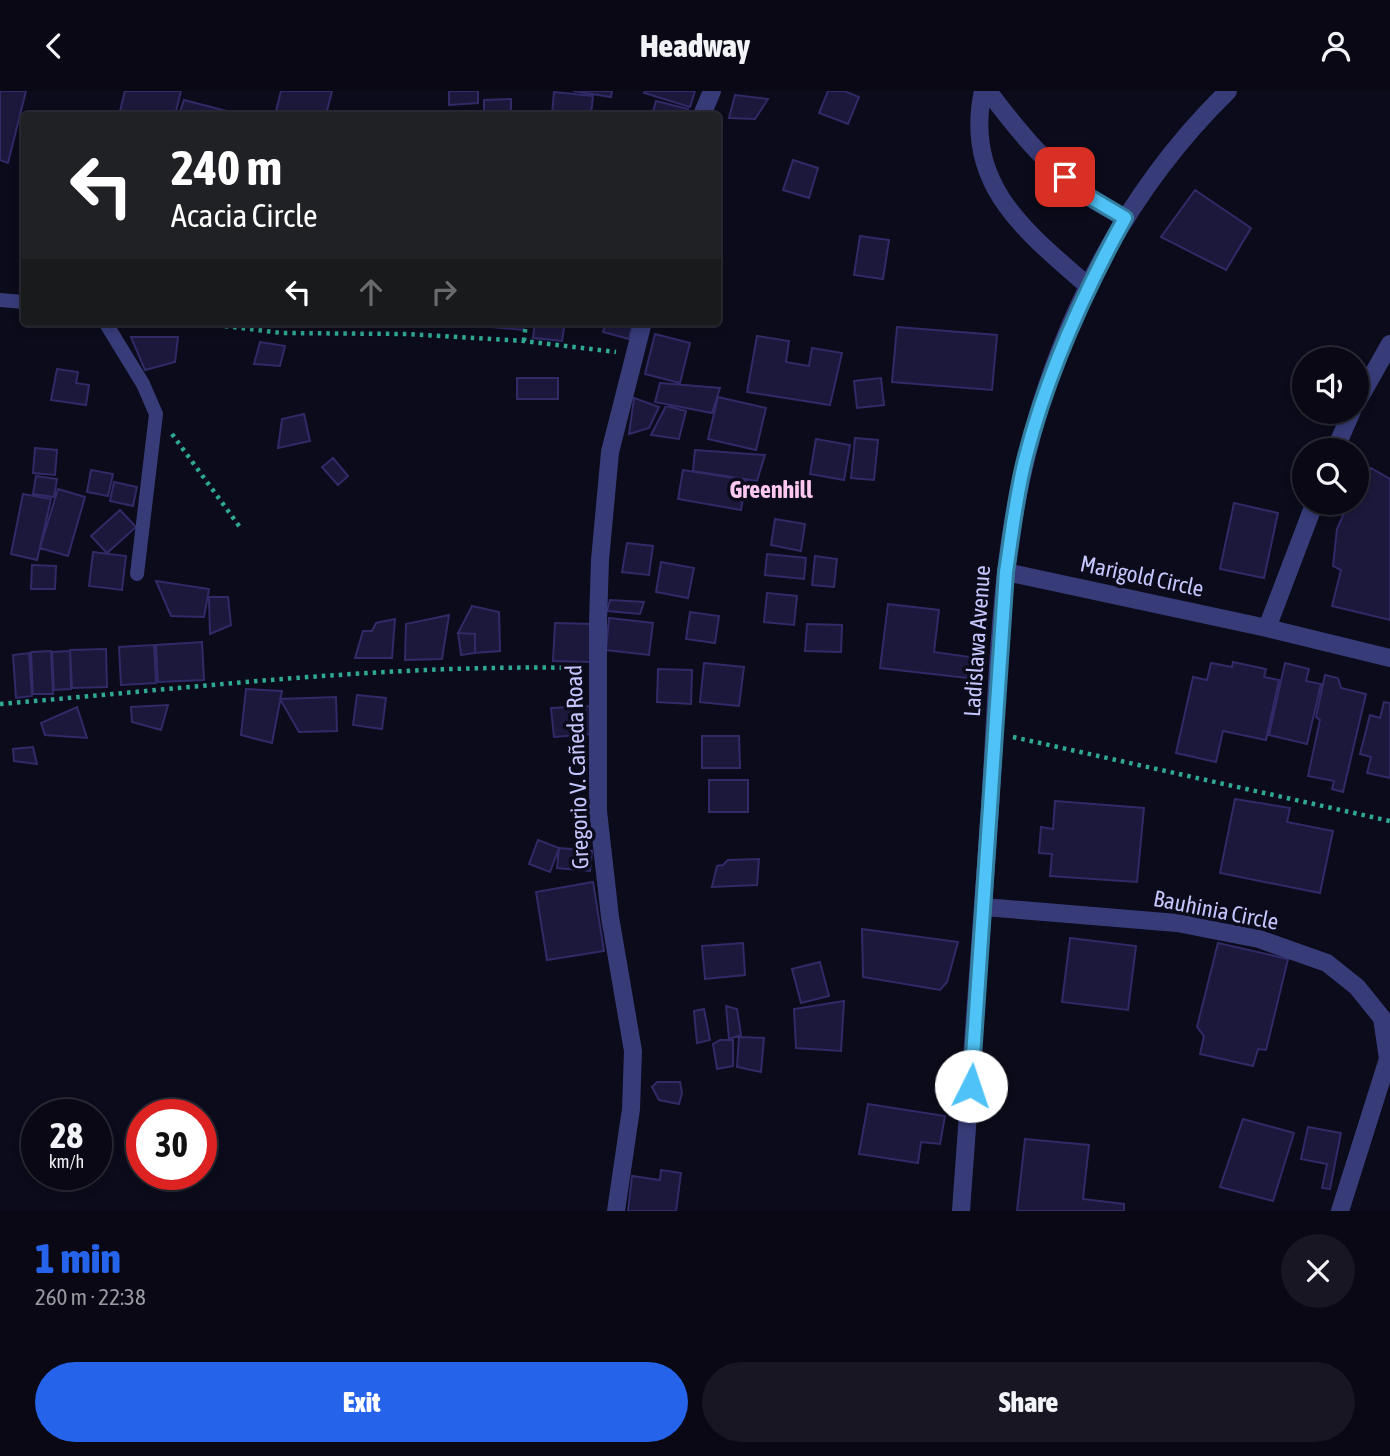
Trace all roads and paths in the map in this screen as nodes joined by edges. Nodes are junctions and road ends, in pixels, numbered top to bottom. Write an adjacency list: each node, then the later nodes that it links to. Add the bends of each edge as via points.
1 (712, 91): 5 (street)
2 (983, 91): 7 (street, via 979,146 992,185 1028,234)
3 (989, 91): 6 (street, via 1046,162 1083,193)
4 (1228, 91): 6 (street, Ladislawa Avenue)
5 (703, 112)
6 (1125, 218): 7 (street, Ladislawa Avenue)
7 (1088, 286): 21 (street, Ladislawa Avenue, via 1042,401 1026,458)
8 (0, 300): 9 (lane)
9 (21, 302)
10 (107, 326): 18 (lane)
11 (224, 326): 14 (path, via 282,333)
12 (526, 326): 14 (path)
13 (642, 326): 16 (street, Gregorio V. Cañeda Road)
14 (524, 341): 16 (path)
15 (1390, 344): 17 (street)
16 (634, 355): 25 (street, Gregorio V. Cañeda Road, via 610,452 600,560)
17 (1369, 381)
18 (156, 414): 20 (path); 22 (lane)
19 (1310, 515): 23 (street)
20 (242, 530)
21 (1006, 572): 23 (street, Marigold Circle); 27 (street, Ladislawa Avenue)
22 (137, 574)
23 (1267, 628): 24 (street, Marigold Circle)
24 (1390, 658)
25 (597, 669): 26 (path, via 439,668); 30 (street, Gregorio V. Cañeda Road, via 601,845 634,1061)
26 (0, 704)
27 (995, 733): 28 (path); 29 (street, Ladislawa Avenue)
28 (1390, 821)
29 (984, 907): 31 (street, Ladislawa Avenue); 32 (street, Bauhinia Circle, via 1177,923 1259,939 1327,963 1357,987 1382,1019 1388,1059)
30 (616, 1211)
31 (961, 1211)
32 (1340, 1211)

